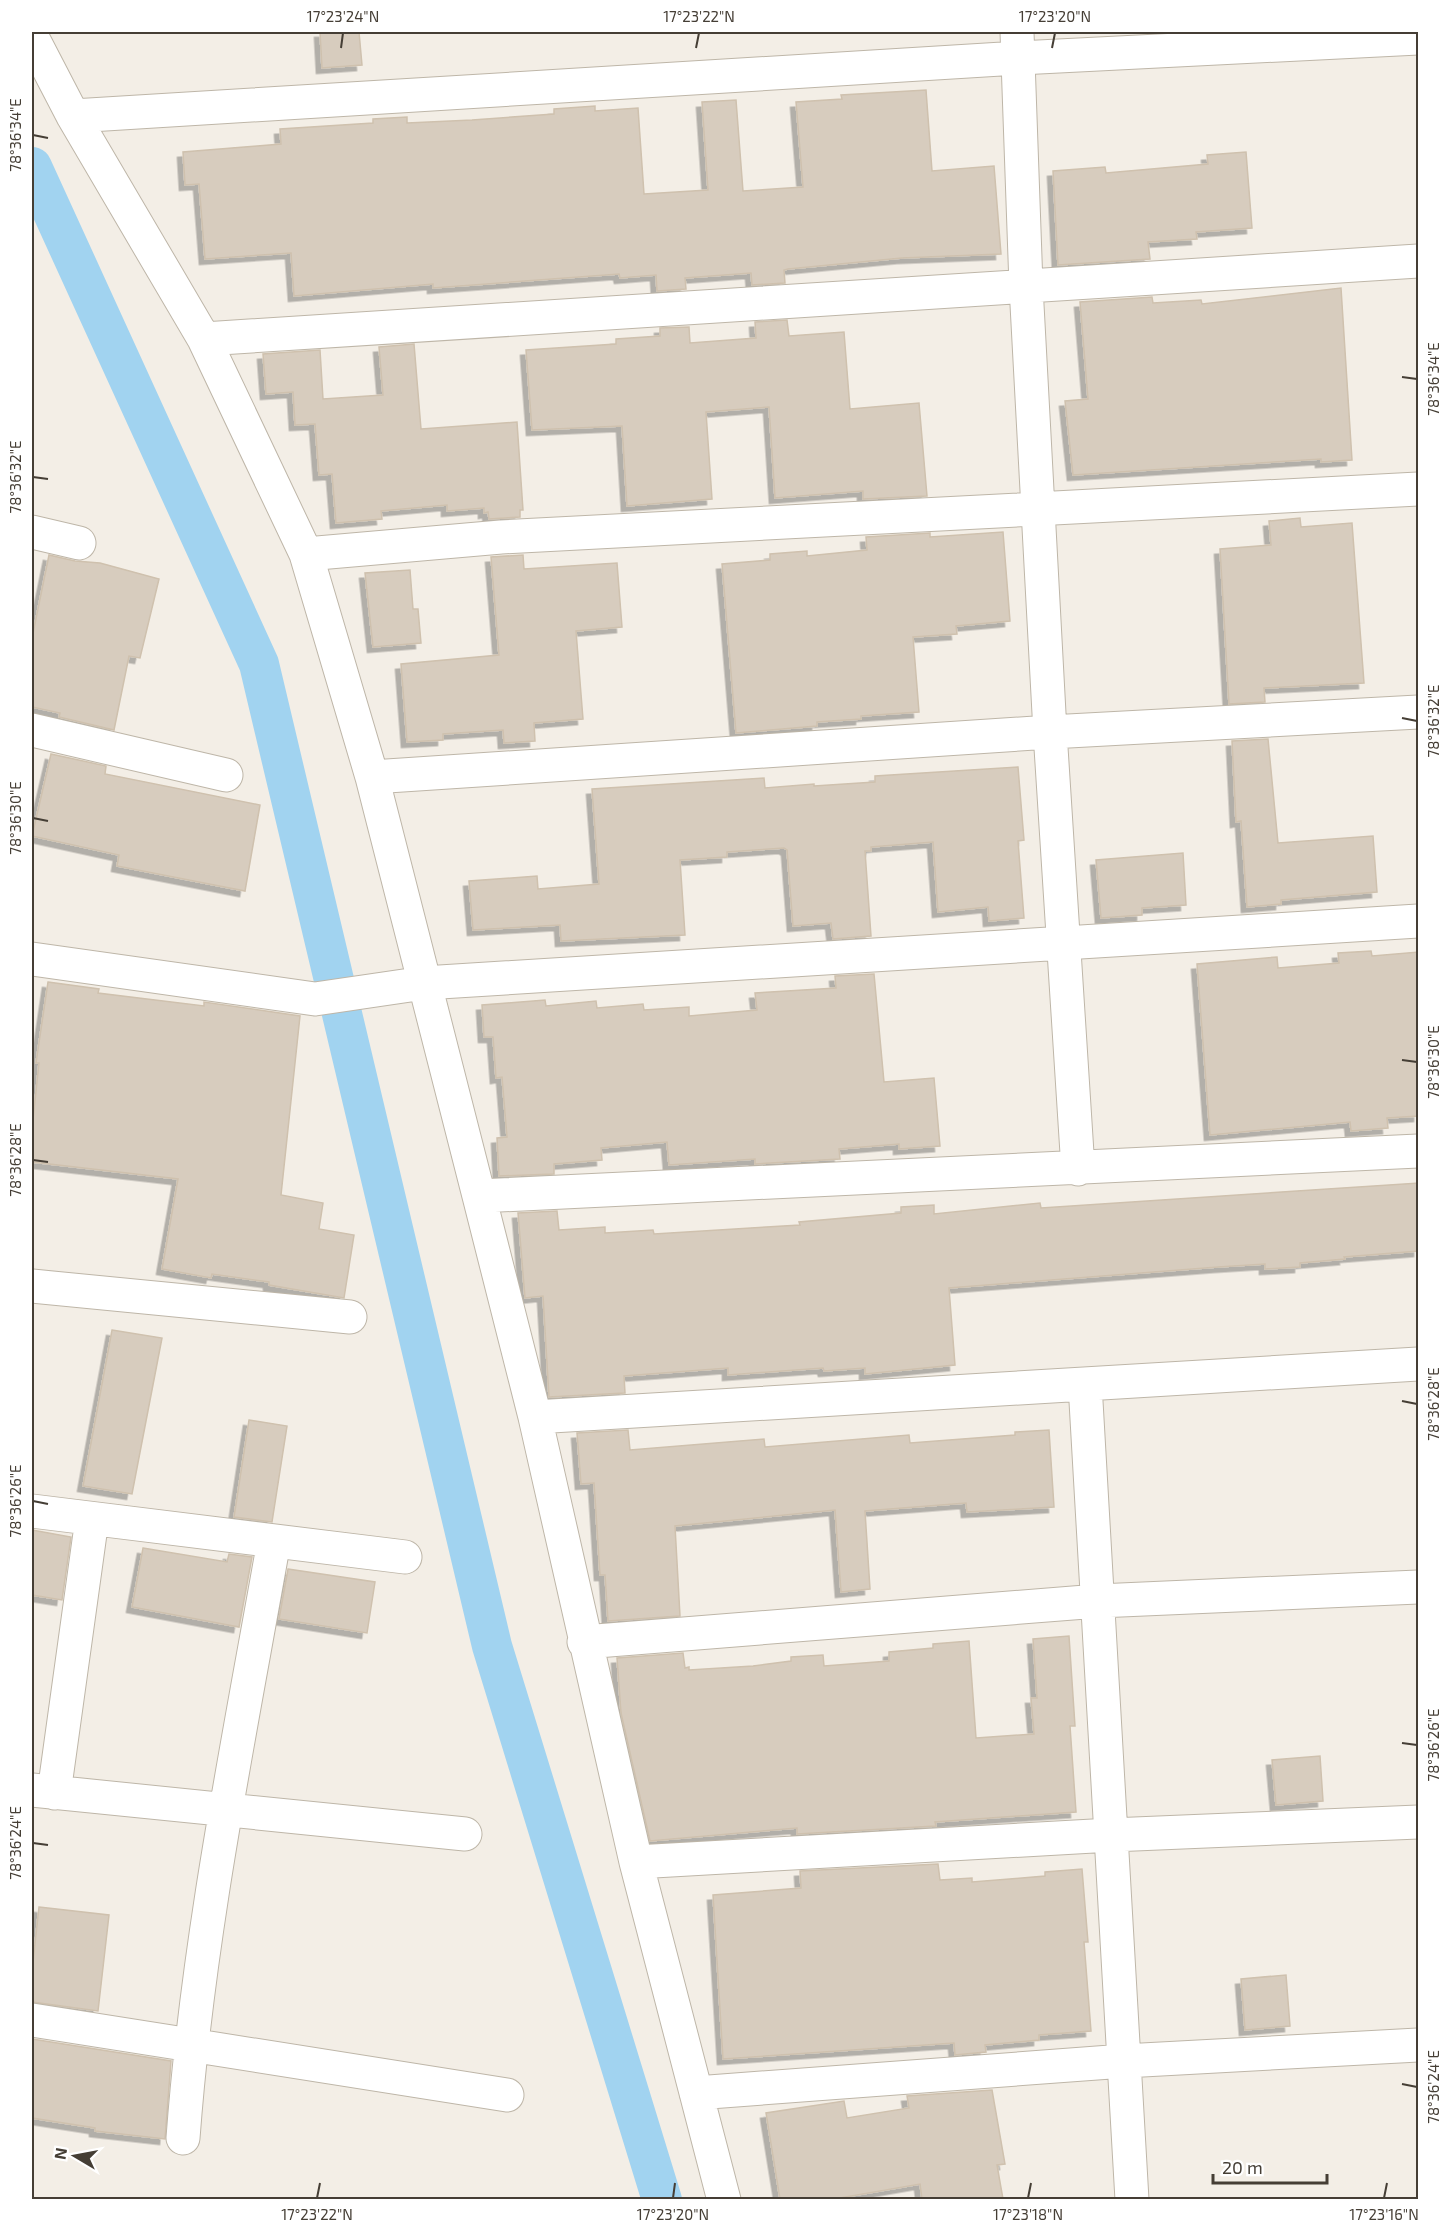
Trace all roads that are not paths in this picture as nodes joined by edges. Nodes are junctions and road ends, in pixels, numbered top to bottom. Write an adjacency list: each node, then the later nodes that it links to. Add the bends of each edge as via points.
1 (32, 37): 4 (street)
2 (1419, 38): 3 (street)
3 (1018, 45): 4 (street); 6 (street)
4 (73, 116): 7 (street)
5 (1419, 261): 6 (street)
6 (1026, 286): 7 (street); 9 (street)
7 (204, 339): 12 (street)
8 (1419, 489): 9 (street)
9 (1040, 509): 12 (street, via 501,537); 15 (street)
10 (32, 532): 11 (street)
11 (79, 543)
12 (306, 554): 17 (street)
13 (1419, 712): 15 (street)
14 (32, 730): 16 (street)
15 (1050, 732): 17 (street); 19 (street)
16 (226, 775)
17 (372, 777): 21 (street)
18 (1419, 921): 19 (street)
19 (1062, 942): 21 (street); 23 (street)
20 (32, 959): 21 (street, via 315,999)
21 (424, 983): 24 (street)
22 (1419, 1151): 23 (street)
23 (1078, 1169): 24 (street)
24 (479, 1196): 29 (street)
25 (32, 1286): 26 (street)
26 (350, 1317)
27 (1419, 1364): 28 (street)
28 (1085, 1384): 29 (street); 35 (street)
29 (535, 1417): 36 (street)
30 (32, 1511): 31 (street)
31 (92, 1519): 32 (street); 37 (street)
32 (274, 1541): 33 (street); 38 (street)
33 (405, 1557)
34 (1419, 1587): 35 (street)
35 (1098, 1600): 36 (street); 41 (street)
36 (584, 1642): 42 (street)
37 (43, 1792): 38 (street)
38 (226, 1810): 40 (street); 44 (street)
39 (1419, 1822): 41 (street)
40 (465, 1834)
41 (1111, 1835): 42 (street); 46 (street)
42 (636, 1862): 47 (street)
43 (32, 2020): 44 (street)
44 (190, 2044): 48 (street); 49 (street)
45 (1419, 2045): 46 (street)
46 (1124, 2061): 47 (street); 51 (street)
47 (696, 2093): 50 (street)
48 (507, 2095)
49 (183, 2138)
50 (724, 2199)
51 (1132, 2199)

